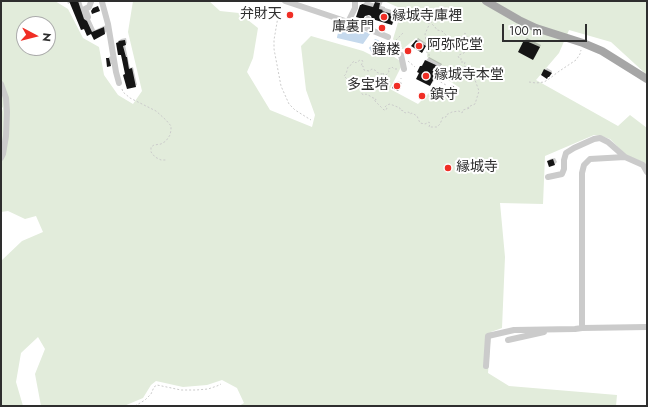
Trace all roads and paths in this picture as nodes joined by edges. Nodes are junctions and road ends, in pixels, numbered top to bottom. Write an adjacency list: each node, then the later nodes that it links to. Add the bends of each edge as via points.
1 (90, 1): 6 (street); 7 (street, via 89,7 85,9)
2 (281, 1): 24 (path, via 274,49 282,86 294,110)
3 (285, 1): 9 (street)
4 (355, 1): 9 (street, via 355,8)
5 (486, 1): 14 (main road, via 536,28)
6 (103, 2): 21 (street)
7 (88, 17)
8 (368, 19): 10 (street)
9 (348, 22): 10 (street)
10 (366, 28): 12 (street)
11 (404, 32): 13 (path)
12 (388, 37): 13 (path)
13 (392, 43): 15 (path)
14 (583, 43): 18 (main road, via 602,51); 20 (path, via 576,60 544,82)
15 (401, 55): 17 (street)
16 (429, 57): 17 (path, via 429,44 425,34 429,20 431,19 437,30 446,35 449,44 457,43 465,34 467,37 460,44 466,47 464,53 458,57 461,62 465,62 464,66 471,66 472,76 479,91 474,104 468,107 470,108 464,109 462,113 452,112 441,118 437,127 429,127 429,122 420,123 417,116 405,113 390,104 384,110 375,98 362,94 359,87 344,76 354,61 356,64 363,61 361,66 364,70 372,69 386,75 392,67)
17 (402, 69)
18 (647, 79)
19 (437, 80): 23 (path)
20 (529, 82)
21 (119, 83): 27 (path, via 123,92 130,98 156,112 170,126 170,136 161,144 154,145 151,152 161,160)
22 (1, 84): 26 (street, via 7,112 6,136)
23 (446, 85)
24 (311, 120)
25 (625, 157): 28 (street, via 643,165); 29 (street, via 608,142 600,138 594,139 566,153 562,174); 31 (street, via 590,159 584,165)
26 (1, 158)
27 (166, 160)
28 (647, 172)
29 (548, 177)
30 (647, 327): 31 (street)
31 (582, 328): 32 (street)
32 (546, 329): 33 (street, via 545,332); 34 (street, via 514,330 488,336)
33 (508, 340)
34 (486, 366)
35 (221, 384): 36 (path, via 196,390 181,390 157,384 151,394)
36 (135, 406)

